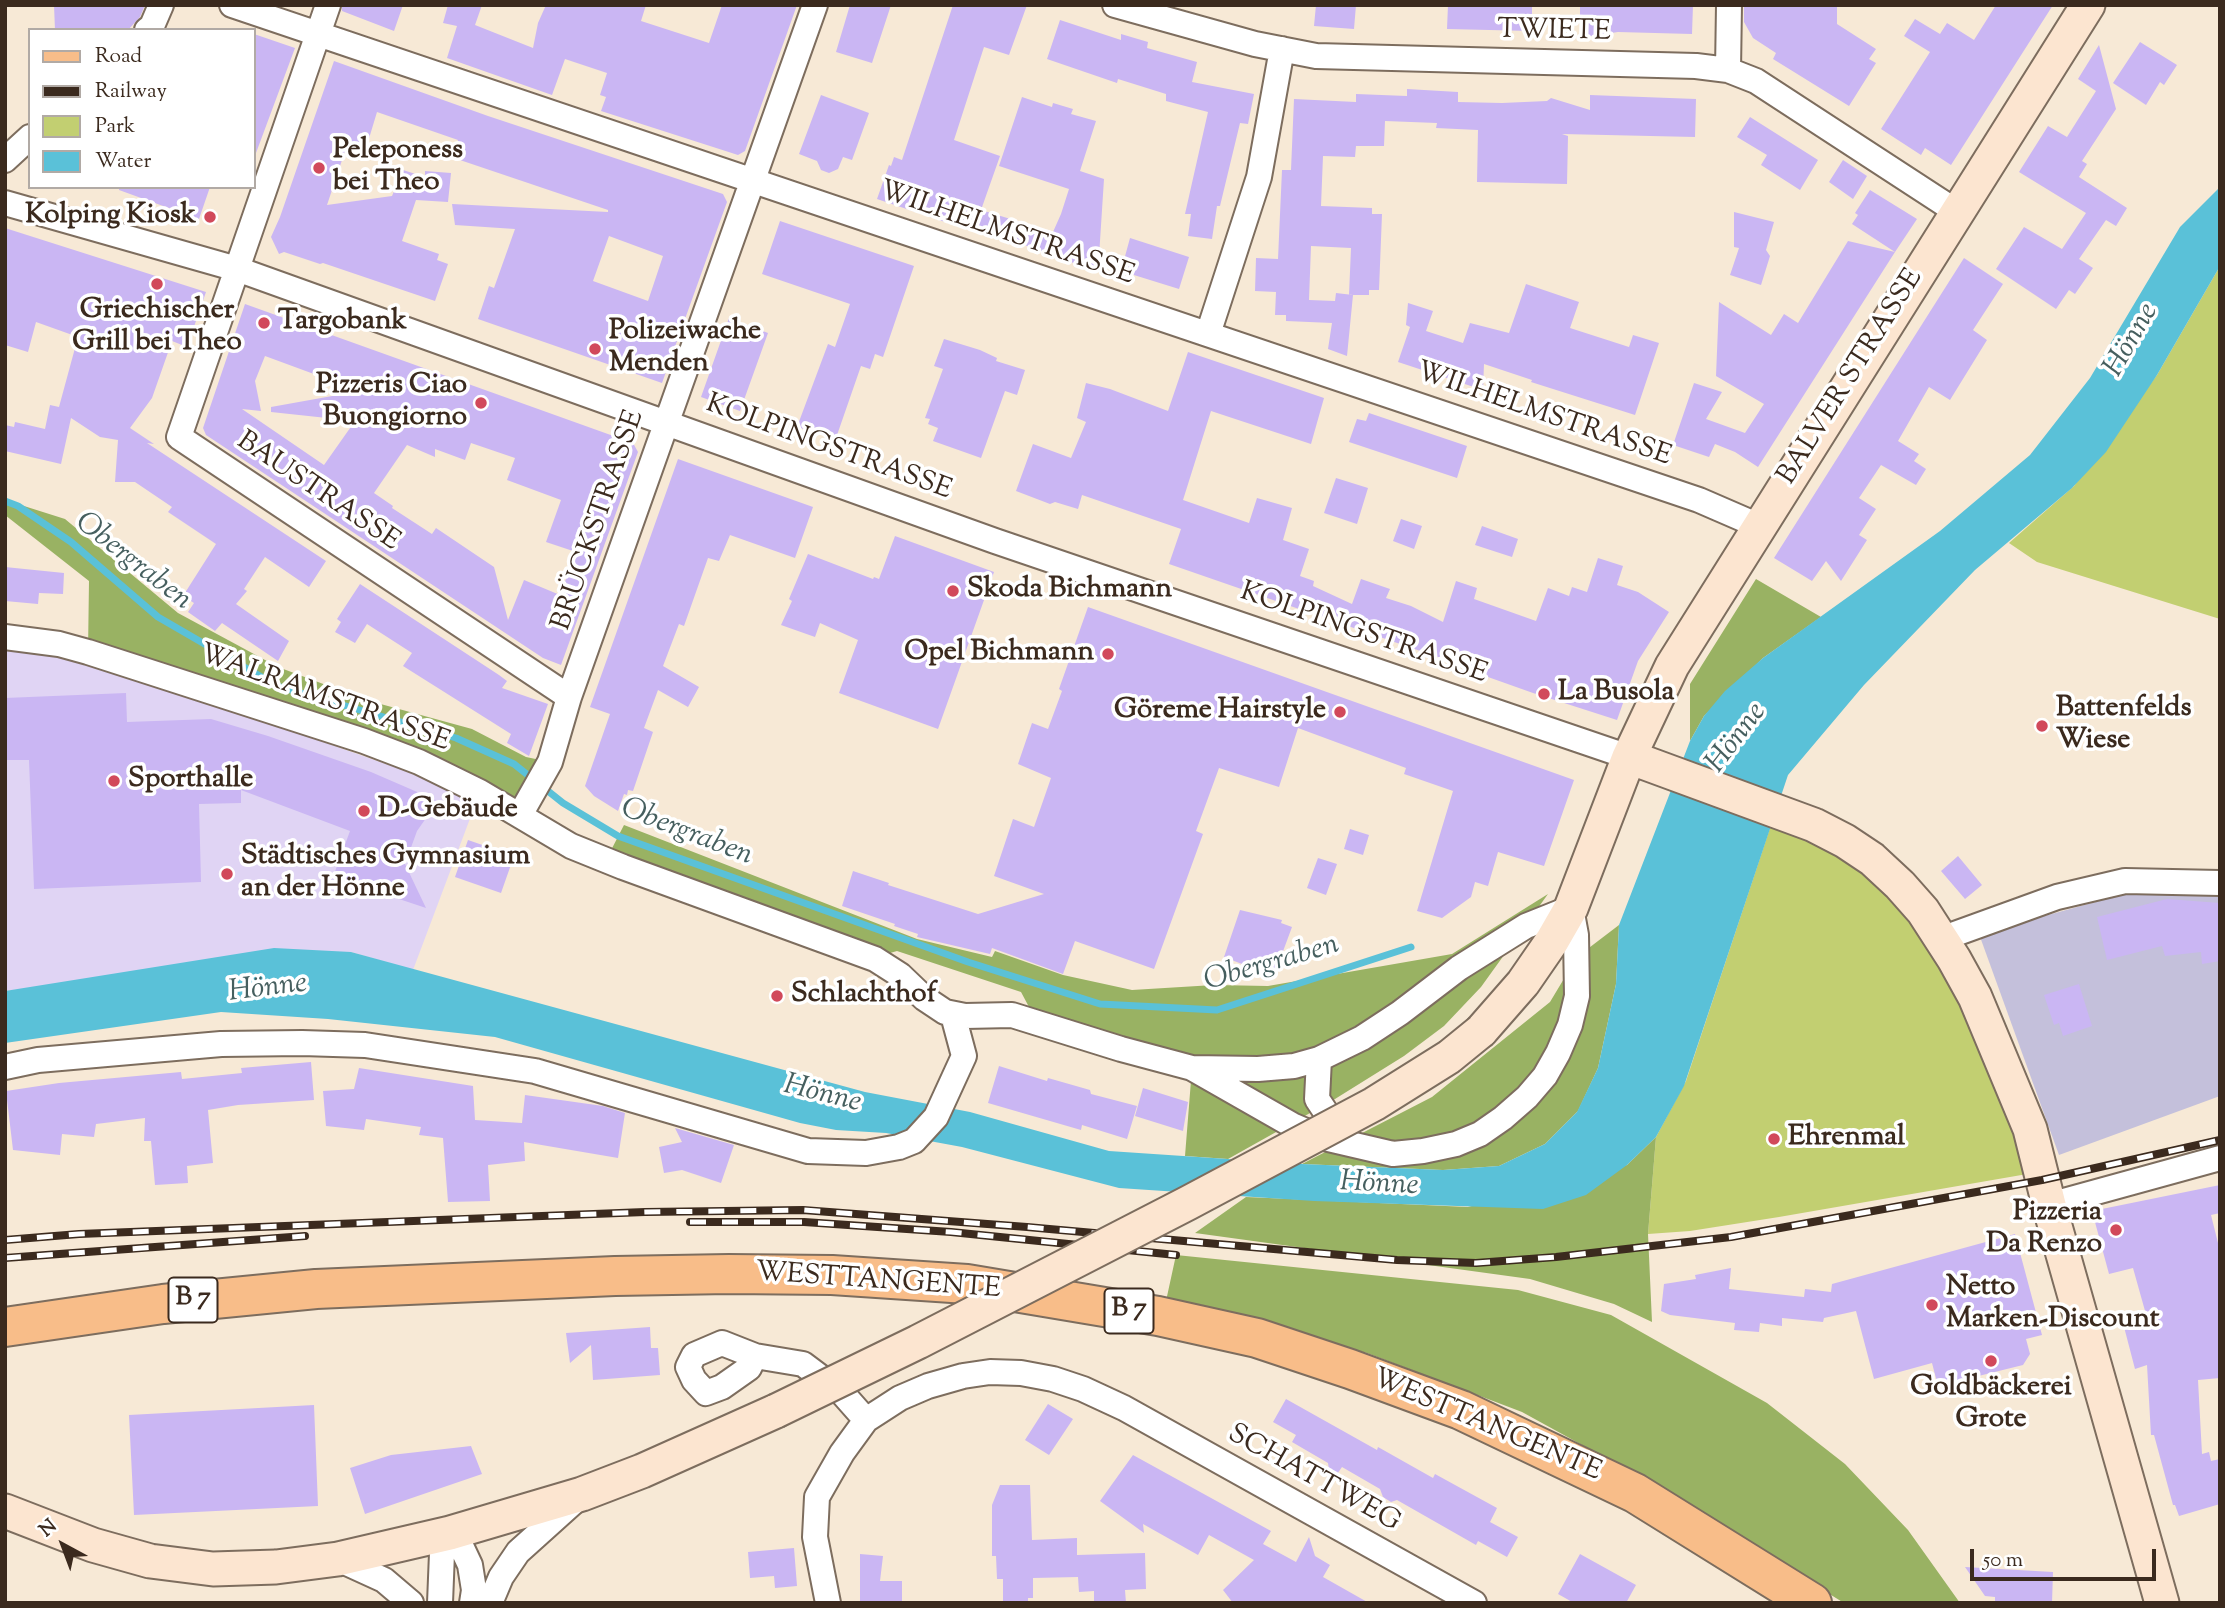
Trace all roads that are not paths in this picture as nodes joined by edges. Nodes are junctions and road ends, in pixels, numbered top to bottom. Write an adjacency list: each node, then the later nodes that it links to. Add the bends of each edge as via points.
1 (161, 5): 8 (street)
2 (232, 5): 9 (street, WILHELMSTRASSE)
3 (328, 5): 9 (street)
4 (815, 5): 14 (street, BRÜCKSTRASSE)
5 (1115, 5): 10 (street, TWIETE)
6 (1729, 5): 11 (street)
7 (2088, 5): 16 (street, BALVER STRASSE)
8 (150, 28)
9 (317, 34): 14 (street, WILHELMSTRASSE); 17 (street)
10 (1282, 49): 11 (street, TWIETE, via 1356,58); 18 (street, via 1259,177)
11 (1728, 70): 16 (street, TWIETE, via 1756,81)
12 (28, 139): 13 (street)
13 (5, 160)
14 (751, 180): 18 (street, WILHELMSTRASSE); 19 (street, BRÜCKSTRASSE)
15 (5, 203): 17 (street, KOLPINGSTRASSE)
16 (1957, 212): 20 (street, BALVER STRASSE)
17 (237, 269): 19 (street, KOLPINGSTRASSE); 22 (street, BAUSTRASSE, via 179,437)
18 (1208, 334): 20 (street, WILHELMSTRASSE, via 1699,500)
19 (666, 423): 22 (street, BRÜCKSTRASSE); 23 (street, KOLPINGSTRASSE, via 995,541)
20 (1759, 526): 23 (street, BALVER STRASSE, via 1672,666)
21 (5, 636): 24 (street, WALRAMSTRASSE, via 88,652 364,741 419,762)
22 (569, 697): 24 (street, BRÜCKSTRASSE, via 551,761)
23 (1629, 757): 26 (street, BALVER STRASSE); 27 (street, via 1814,825 1872,859 1923,911)
24 (520, 815): 28 (street, WALRAMSTRASSE, via 571,846 875,959 935,1007)
25 (2220, 883): 27 (street, via 2125,881 2057,897)
26 (1571, 908): 29 (street, via 1526,926 1363,1038); 32 (street, via 1577,996 1558,1053 1527,1097 1480,1134 1456,1144 1393,1154); 39 (street, BALVER STRASSE, bridge, via 1523,983 1481,1031 1374,1104 918,1342 776,1411)
27 (1941, 939): 34 (street, via 1975,998 2025,1118)
28 (953, 1015): 30 (street, via 964,1056 926,1130 899,1147 866,1153 808,1151 535,1071 366,1045 222,1044 38,1060); 31 (street, via 1012,1015)
29 (1319, 1059): 31 (street, via 1258,1069); 32 (street, via 1317,1099)
30 (5, 1068)
31 (1192, 1068): 32 (street, via 1292,1125)
32 (1348, 1144)
33 (2220, 1158): 34 (street)
34 (2049, 1205): 52 (street)
35 (5, 1327): 51 (main road, WESTTANGENTE / B 7, via 163,1304 316,1289 729,1273 967,1284 1158,1316 1257,1338 1449,1405 1634,1493)
36 (755, 1356): 37 (street, via 803,1364 843,1394)
37 (866, 1420): 44 (street, SCHATTWEG, via 900,1398 963,1376 1021,1373 1053,1379 1124,1408); 49 (street, via 817,1497 816,1538)
38 (5, 1488): 41 (street)
39 (582, 1494): 42 (street, BALVER STRASSE); 48 (street, via 518,1552)
40 (5, 1511): 41 (street, BALVER STRASSE)
41 (43, 1524): 43 (street, BALVER STRASSE, via 93,1545 150,1561 212,1569)
42 (450, 1533): 43 (street, BALVER STRASSE); 46 (street, via 442,1553); 47 (street, via 470,1565)
43 (338, 1559): 45 (street, via 384,1580)
44 (1438, 1593): 50 (street, SCHATTWEG)
45 (411, 1603)
46 (440, 1603)
47 (472, 1603)
48 (490, 1603)
49 (828, 1603)
50 (1474, 1603)
51 (1812, 1603)
52 (2162, 1603)

